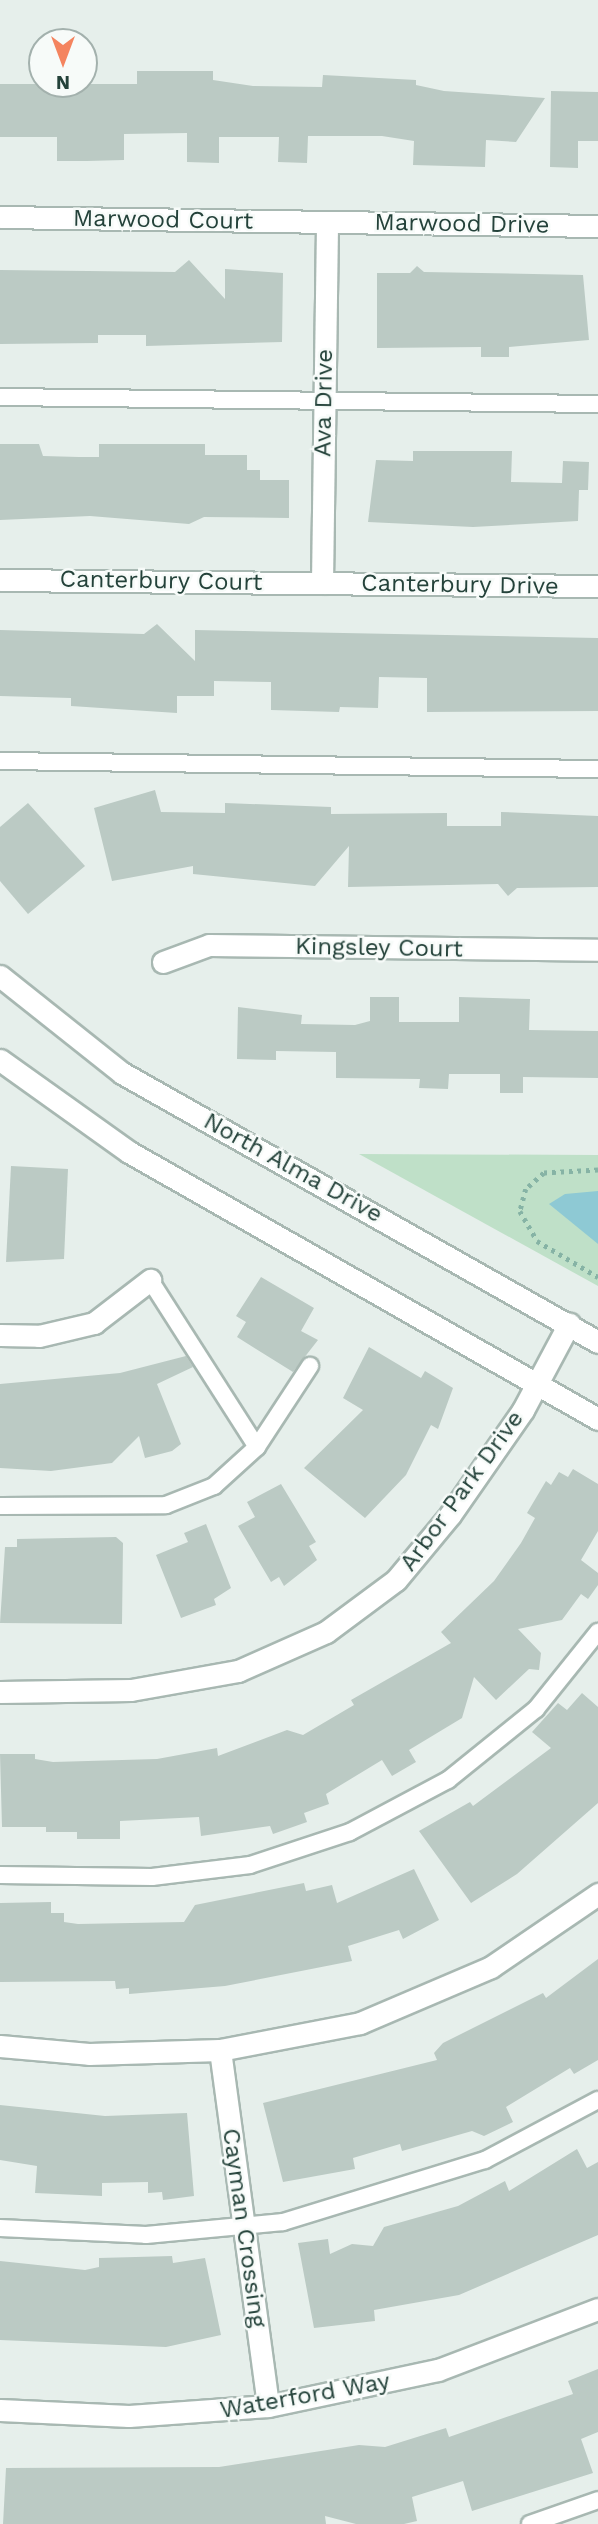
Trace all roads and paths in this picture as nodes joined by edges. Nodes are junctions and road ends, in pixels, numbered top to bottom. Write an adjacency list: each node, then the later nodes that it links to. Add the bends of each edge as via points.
1 (0, 217): 2 (street, Marwood Court)
2 (327, 222): 3 (street, Marwood Drive); 5 (street, Ava Drive)
3 (598, 226)
4 (0, 397): 5 (lane)
5 (324, 401): 6 (lane); 8 (street, Ava Drive)
6 (598, 404)
7 (0, 580): 8 (street, Canterbury Court)
8 (322, 583): 9 (street, Canterbury Drive)
9 (598, 586)
10 (0, 761): 11 (lane)
11 (598, 769)
12 (598, 950): 13 (street, Kingsley Court, via 209,945)
13 (163, 961)
14 (0, 976): 19 (street, North Alma Drive, via 122,1073)
15 (0, 1060): 23 (street, via 128,1152)
16 (598, 1170): 17 (path, via 544,1173 526,1189 520,1211 537,1241)
17 (598, 1278)
18 (150, 1280): 20 (street, via 94,1323 39,1335); 25 (lane)
19 (569, 1324): 21 (street, North Alma Drive); 23 (street, Arbor Park Drive)
20 (0, 1335)
21 (598, 1342)
22 (310, 1366): 25 (lane)
23 (537, 1384): 24 (street); 28 (street, Arbor Park Drive, via 450,1515 404,1571 326,1632 238,1671 131,1690)
24 (598, 1419)
25 (257, 1447): 26 (lane, via 214,1486 166,1505)
26 (0, 1506)
27 (598, 1632): 29 (lane, via 536,1709 448,1780 351,1832 250,1865 152,1877)
28 (0, 1692)
29 (0, 1875)
30 (598, 1894): 32 (street, via 491,1967 427,1999 348,2026)
31 (0, 2046): 32 (street, via 89,2054)
32 (220, 2050): 34 (street, Cayman Crossing)
33 (598, 2099): 34 (lane, via 485,2161 352,2203)
34 (243, 2226): 35 (lane, via 146,2235); 37 (street, Cayman Crossing)
35 (0, 2228)
36 (598, 2309): 37 (street, Waterford Way, via 438,2370)
37 (268, 2406): 38 (street, Waterford Way, via 128,2416)
38 (0, 2410)
39 (598, 2500): 40 (lane)
40 (530, 2524)

